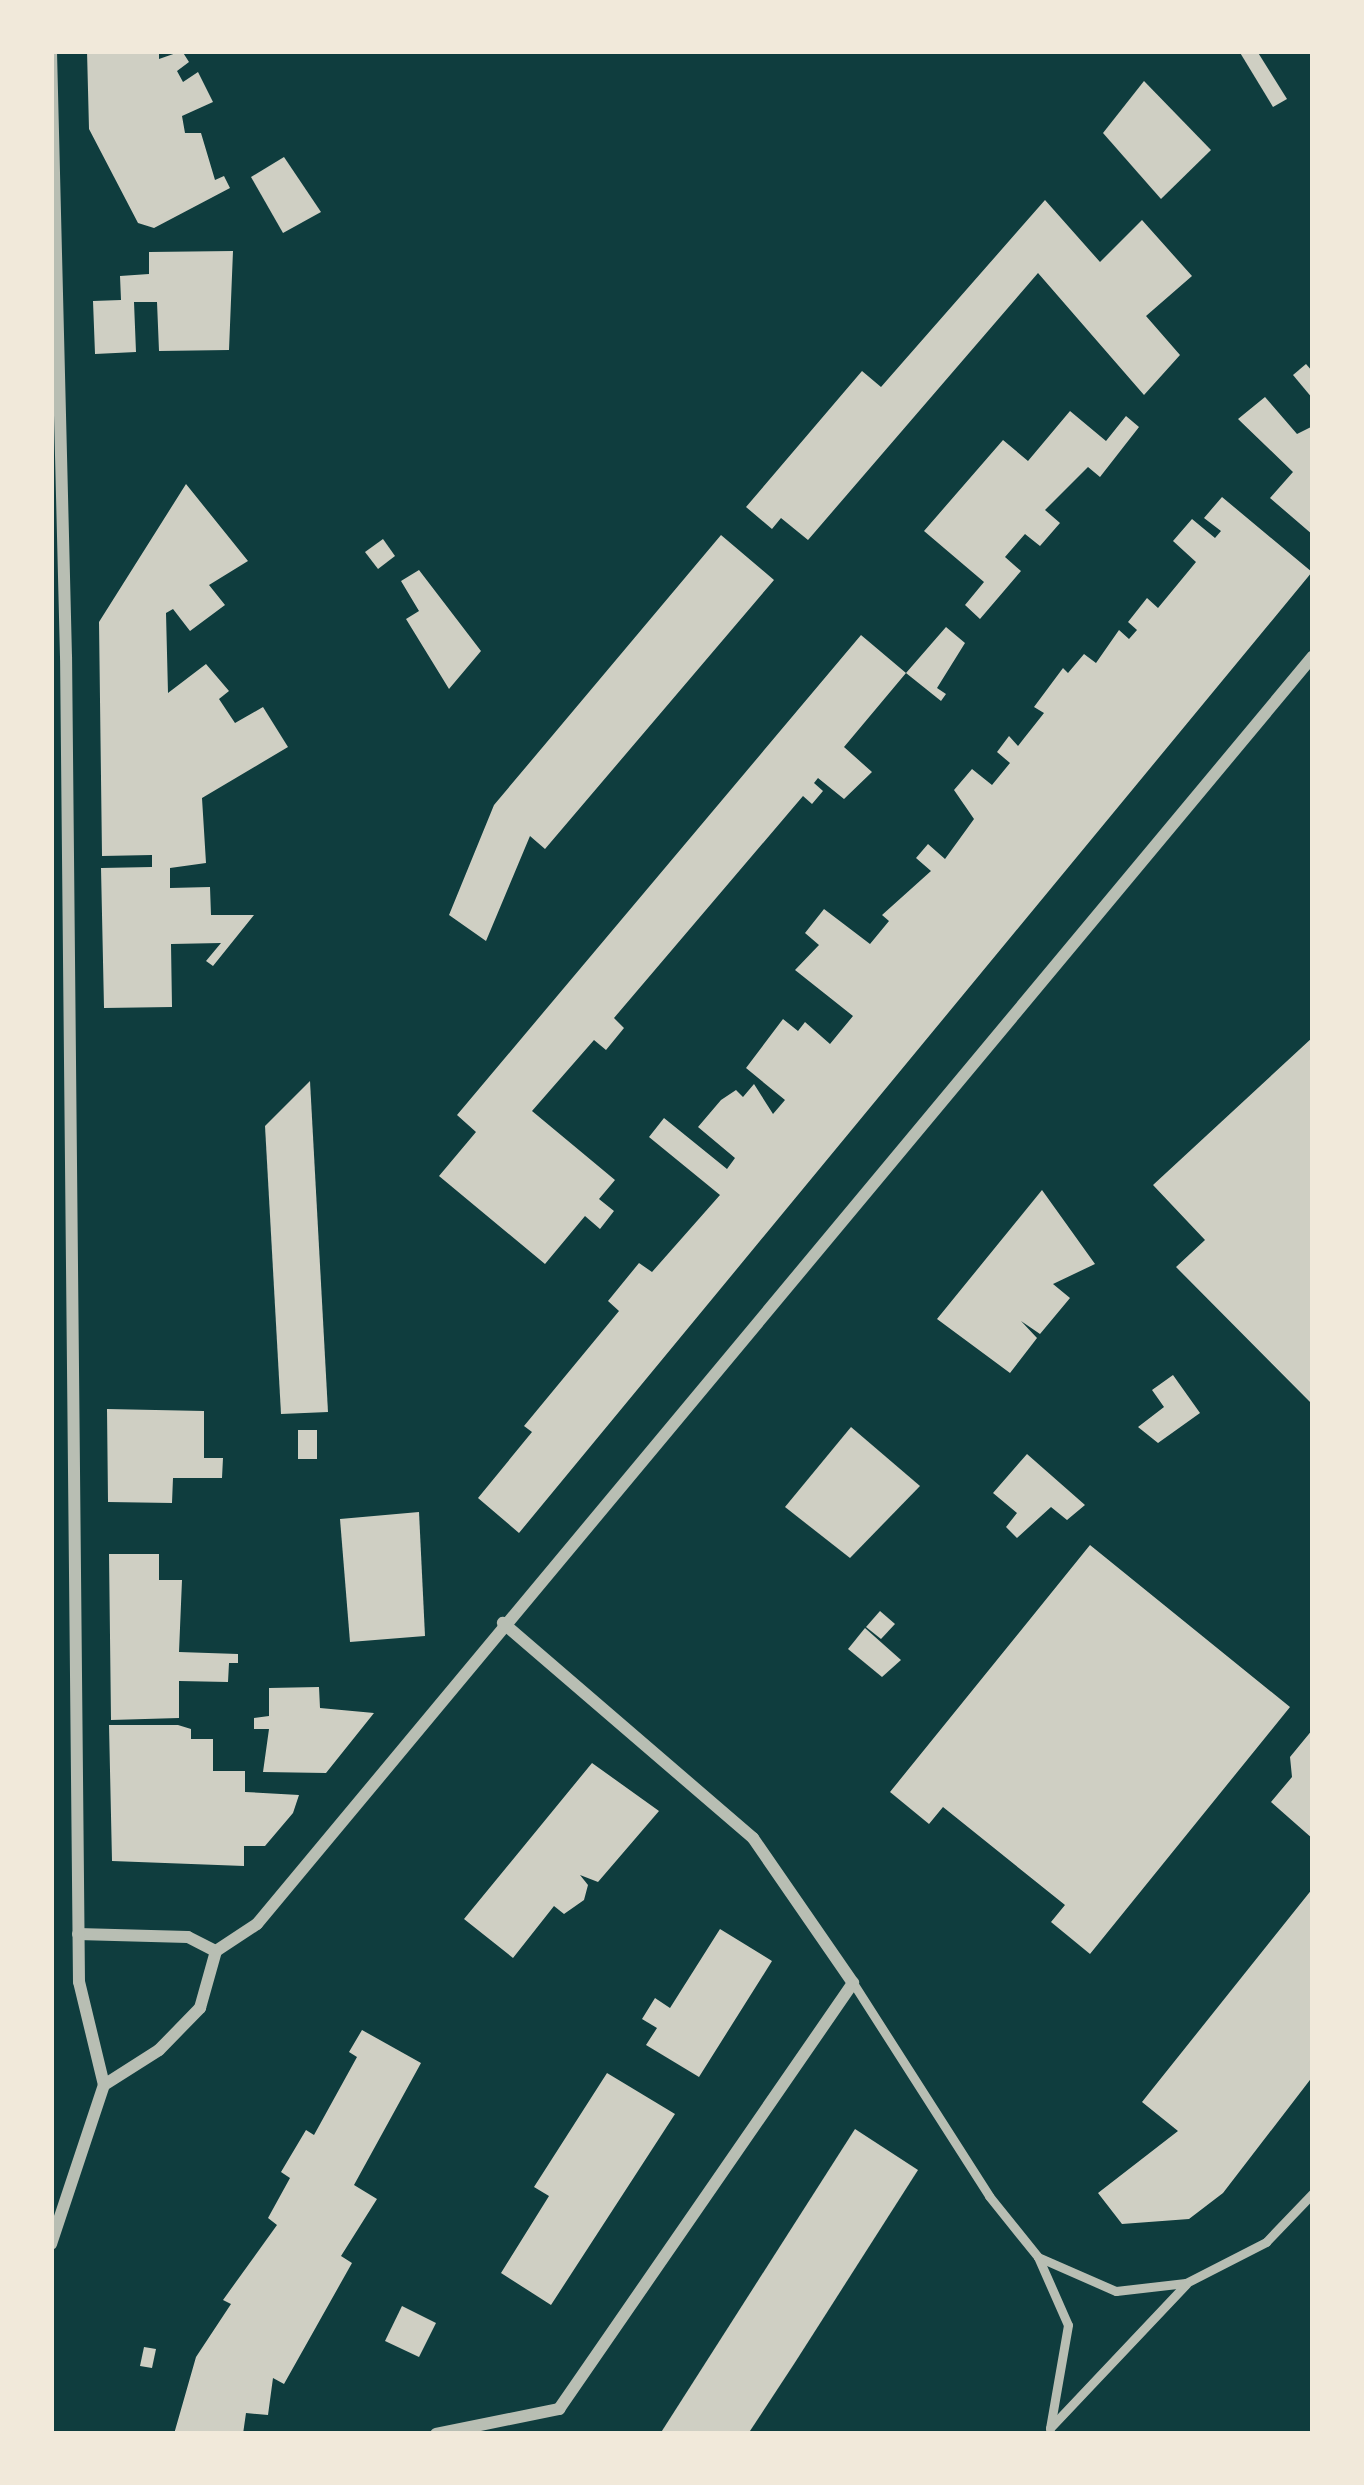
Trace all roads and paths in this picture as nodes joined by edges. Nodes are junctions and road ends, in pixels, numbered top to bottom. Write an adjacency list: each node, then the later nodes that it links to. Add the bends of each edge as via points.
1 (51, 51): 2 (street)
2 (52, 213): 5 (street, via 66,657)
3 (1313, 656): 4 (street)
4 (503, 1623): 6 (street, via 257,1924); 7 (street, via 753,1838)
5 (78, 1934): 6 (street, via 175,1935); 8 (street, via 81,2015)
6 (216, 1951): 8 (street, via 200,2008 159,2050)
7 (854, 1983): 11 (lane, via 989,2196); 13 (street, via 560,2409)
8 (104, 2085): 10 (street)
9 (1313, 2194): 12 (lane, via 1266,2242)
10 (51, 2243)
11 (1038, 2257): 12 (lane, via 1116,2291); 12 (lane, via 1068,2325 1050,2428)
12 (1186, 2284)
13 (436, 2434)

